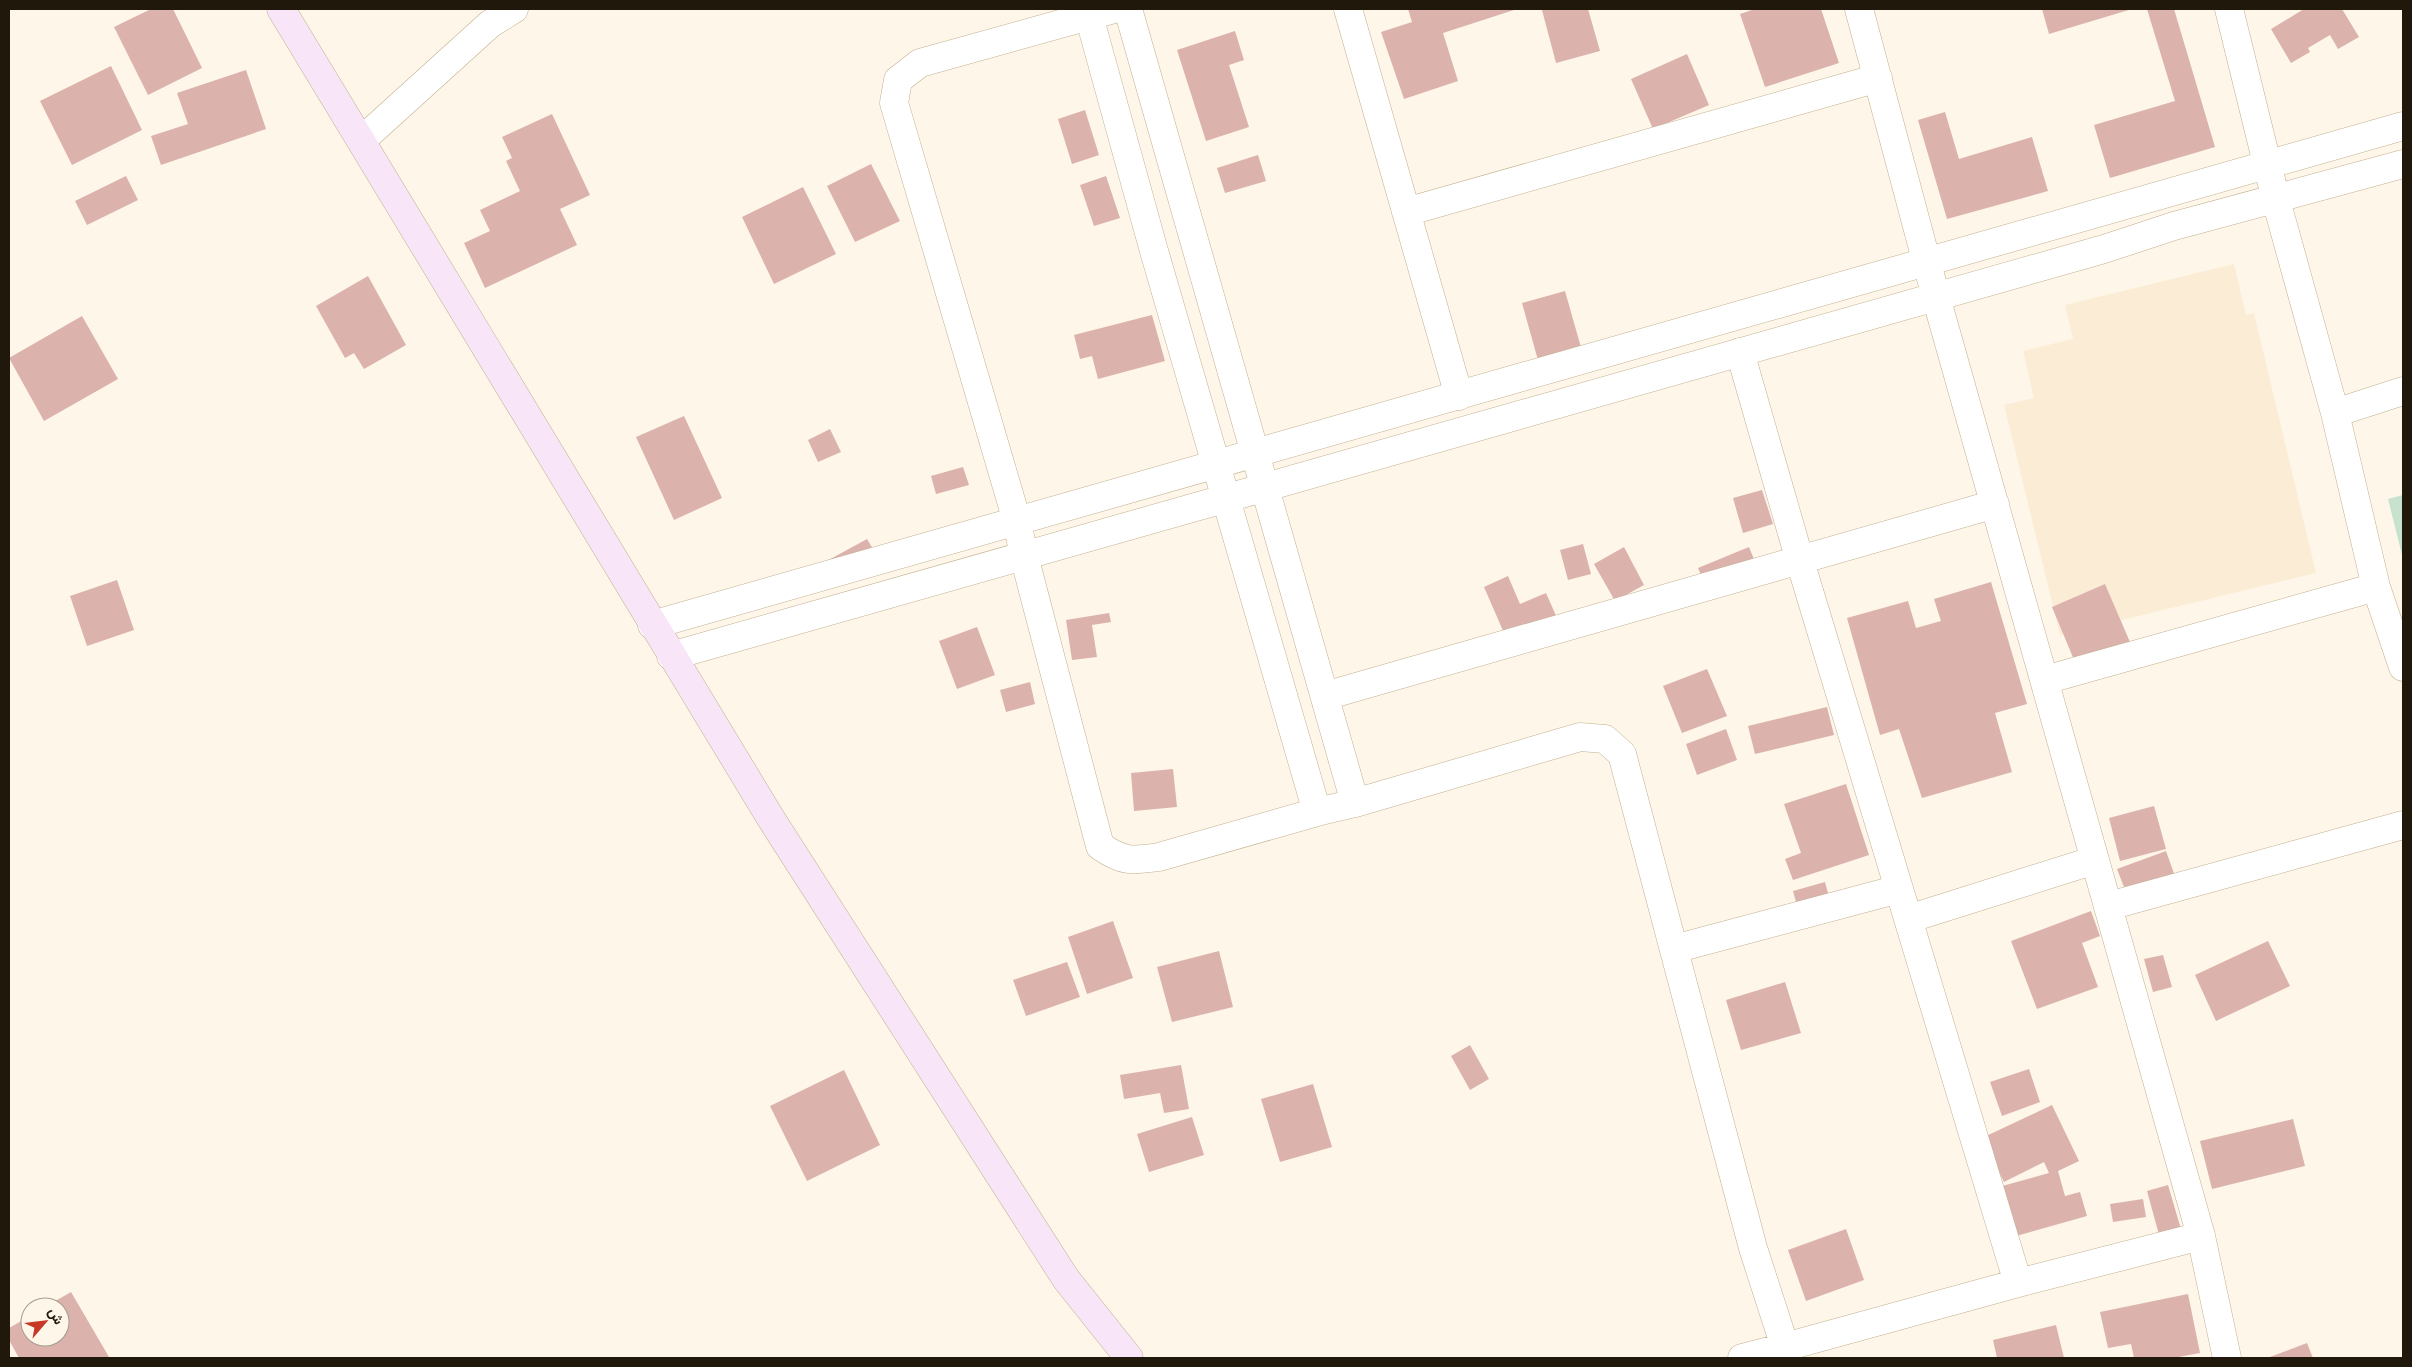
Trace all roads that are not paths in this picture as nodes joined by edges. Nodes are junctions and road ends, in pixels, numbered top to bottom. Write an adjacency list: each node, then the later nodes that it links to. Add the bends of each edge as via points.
1 (281, 9): 10 (main road)
2 (514, 9): 10 (street, via 490,24)
3 (1128, 9): 21 (street)
4 (1348, 9): 14 (street)
5 (1859, 9): 8 (street)
6 (2229, 9): 12 (street)
7 (1102, 12): 22 (street); 26 (street, via 920,63 898,80 894,102)
8 (1878, 78): 14 (street); 15 (street)
9 (2403, 126): 12 (street)
10 (362, 140): 30 (main road)
11 (2403, 164): 13 (street)
12 (2268, 166): 13 (street); 15 (street)
13 (2276, 200): 16 (street, via 2174,226); 20 (street)
14 (1406, 212): 19 (street)
15 (1927, 263): 16 (street); 19 (street)
16 (1936, 297): 17 (street); 25 (street)
17 (1740, 352): 23 (street); 28 (street)
18 (2403, 391): 20 (street)
19 (1459, 396): 21 (street)
20 (2335, 413): 29 (street)
21 (1255, 454): 22 (street); 23 (street)
22 (1216, 465): 24 (street); 26 (street)
23 (1265, 487): 24 (street); 34 (street)
24 (1226, 498): 27 (street); 36 (street)
25 (1995, 504): 28 (street); 33 (street)
26 (1017, 521): 27 (street); 30 (street)
27 (1024, 556): 31 (street); 36 (street, via 1100,846 1115,857 1133,861)
28 (1800, 561): 34 (street); 39 (street)
29 (2376, 587): 32 (street); 33 (street)
30 (652, 625): 31 (main road)
31 (671, 656): 46 (main road, via 770,817 1066,1279)
32 (2403, 667)
33 (2045, 680): 38 (street)
34 (1325, 696): 35 (street)
35 (1355, 803): 36 (street); 42 (street, via 1580,737 1605,740 1622,754)
36 (1317, 812)
37 (2403, 825): 40 (street)
38 (2095, 860): 40 (street); 41 (street)
39 (1899, 889): 41 (street); 42 (street)
40 (2109, 906): 43 (street)
41 (1908, 919): 44 (street)
42 (1674, 950): 45 (street, via 1754,1248)
43 (2201, 1236): 44 (street); 48 (street)
44 (2018, 1283): 45 (street)
45 (1785, 1347): 47 (street)
46 (1129, 1358)
47 (1742, 1358)
48 (2227, 1358)

